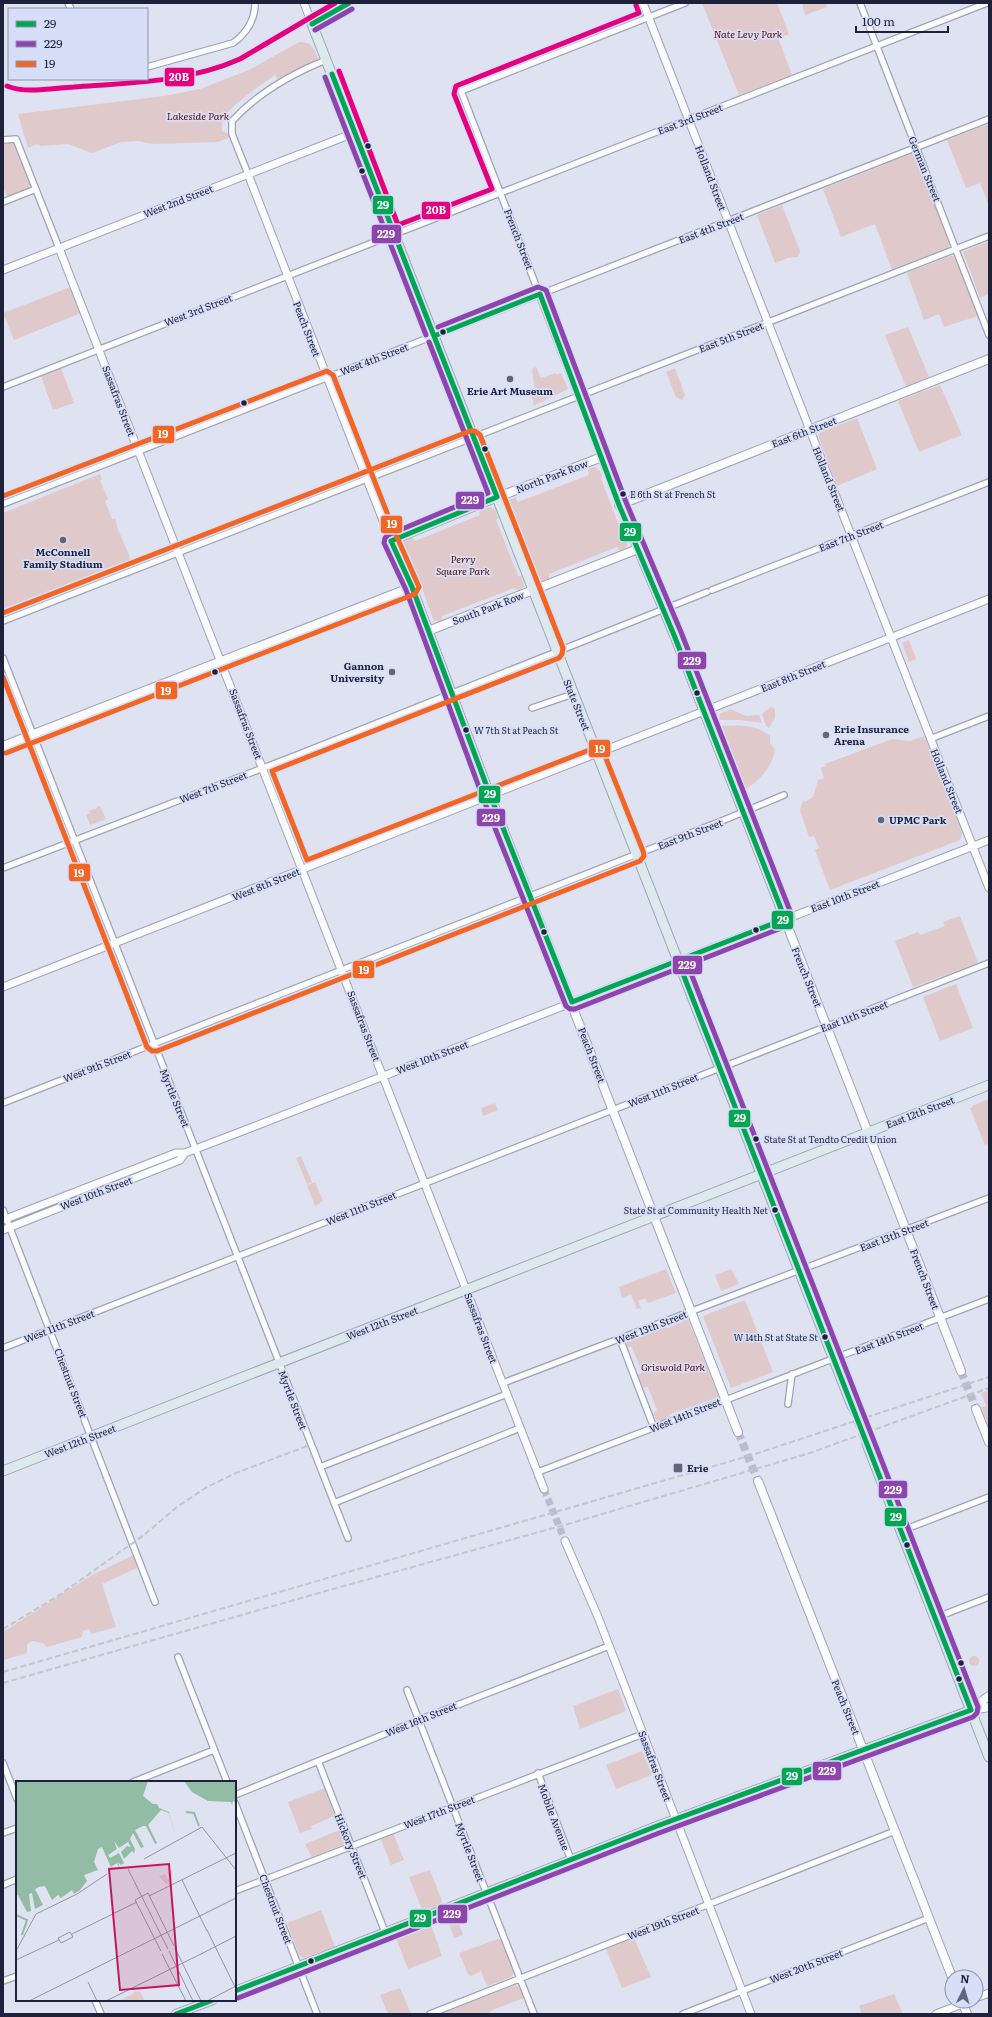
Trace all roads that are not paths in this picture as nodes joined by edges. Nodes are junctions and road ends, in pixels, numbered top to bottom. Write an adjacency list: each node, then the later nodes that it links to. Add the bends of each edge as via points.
1 (255, 3): 11 (street, via 250,26 233,43)
2 (304, 3): 8 (street, State Street)
3 (643, 3): 7 (street, Holland Street)
4 (685, 3): 7 (street)
5 (860, 3): 9 (street, German Street)
6 (987, 3): 9 (street, East 3rd Street)
7 (648, 17): 12 (street, Holland Street); 19 (street, French Street, via 461,91)
8 (312, 24): 10 (main road, State Street)
9 (877, 46): 12 (street, East 3rd Street); 16 (street, German Street)
10 (326, 60): 14 (main road, State Street); 17 (street, Peach Street, via 280,82 233,120 232,134)
11 (148, 67)
12 (688, 119): 19 (street, East 3rd Street); 21 (street, Holland Street)
13 (989, 119): 16 (street, East 4th Street)
14 (354, 133): 17 (street, West 2nd Street); 22 (main road, State Street)
15 (3, 140): 18 (street, Sassafras Street, via 16,139)
16 (916, 147): 21 (street, East 4th Street); 25 (street, German Street)
17 (248, 174): 24 (street, West 2nd Street); 27 (street, Peach Street)
18 (36, 189): 20 (street); 24 (street, Sassafras Street)
19 (501, 193): 22 (street, East 3rd Street); 28 (street, French Street)
20 (3, 202)
21 (728, 221): 28 (street, East 4th Street); 29 (street, Holland Street)
22 (394, 234): 27 (street, West 3rd Street); 31 (main road, State Street)
23 (989, 236): 25 (street, East 5th Street)
24 (59, 248): 26 (street, West 2nd Street); 32 (street, Sassafras Street)
25 (957, 249): 29 (street, East 5th Street); 30 (street, German Street)
26 (3, 270)
27 (287, 276): 32 (street, West 3rd Street); 34 (street, Peach Street)
28 (540, 294): 31 (street, East 4th Street); 36 (street, French Street)
29 (768, 323): 36 (street, East 5th Street); 37 (street, Holland Street)
30 (989, 335)
31 (433, 336): 34 (street, West 4th Street); 38 (main road, State Street)
32 (99, 350): 35 (street, West 3rd Street); 39 (street, Sassafras Street)
33 (989, 359): 37 (main road, East 6th Street)
34 (326, 378): 39 (street, West 4th Street); 41 (street, Peach Street)
35 (3, 387)
36 (580, 396): 38 (street, East 5th Street); 40 (street, French Street)
37 (810, 430): 45 (main road, East 6th Street); 46 (street, Holland Street)
38 (473, 438): 41 (street, East 5th Street); 43 (main road, State Street)
39 (139, 451): 44 (street, West 4th Street); 49 (street, Sassafras Street)
40 (602, 457): 43 (main road, North Park Row); 45 (main road, French Street)
41 (367, 480): 47 (street, Peach Street); 49 (street, East 5th Street)
42 (989, 482): 46 (street, East 7th Street)
43 (497, 497): 47 (main road, North Park Row); 51 (main road, State Street)
44 (3, 504)
45 (620, 504): 48 (main road, French Street)
46 (851, 536): 53 (street, East 7th Street); 56 (street, Holland Street)
47 (391, 541): 50 (main road, Peach Street)
48 (638, 549): 51 (main road, South Park Row); 53 (main road, French Street)
49 (179, 553): 54 (street, East 5th Street); 59 (street, Sassafras Street)
50 (412, 587): 55 (main road, Peach Street); 59 (main road)
51 (534, 590): 55 (main road, South Park Row); 57 (main road, State Street)
52 (989, 599): 56 (street, East 8th Street)
53 (663, 610): 57 (street, East 7th Street); 63 (main road, French Street)
54 (3, 621)
55 (428, 631): 60 (main road, Peach Street)
56 (890, 637): 63 (street, East 8th Street); 66 (street, Holland Street)
57 (556, 651): 60 (street, West 7th Street); 61 (main road, State Street)
58 (3, 658): 65 (street, Myrtle Street)
59 (221, 660): 65 (main road); 69 (street, Sassafras Street)
60 (452, 693): 69 (street, West 7th Street); 70 (main road, Peach Street)
61 (572, 694): 62 (street); 68 (main road, State Street)
62 (532, 708)
63 (704, 711): 68 (street, East 8th Street); 72 (main road, French Street)
64 (989, 716): 66 (street)
65 (33, 734): 67 (main road); 74 (street, Myrtle Street)
66 (930, 739): 75 (street, Holland Street)
67 (3, 746)
68 (597, 754): 70 (street, West 8th Street); 76 (main road, State Street)
69 (263, 767): 74 (street, West 7th Street); 78 (street, Sassafras Street)
70 (490, 795): 78 (street, West 8th Street); 80 (main road, Peach Street)
71 (784, 795): 72 (street, East 9th Street)
72 (742, 812): 76 (street, East 9th Street); 81 (main road, French Street)
73 (989, 840): 75 (street, East 10th Street)
74 (75, 841): 77 (street, West 7th Street); 82 (street, Myrtle Street)
75 (973, 847): 79 (street, Holland Street); 81 (street, East 10th Street)
76 (637, 854): 80 (street, West 9th Street); 83 (main road, State Street)
77 (3, 868)
78 (303, 869): 82 (street, West 8th Street); 85 (street, Sassafras Street)
79 (989, 888)
80 (530, 896): 85 (street, West 9th Street); 87 (main road, Peach Street)
81 (785, 919): 83 (street, East 10th Street); 88 (main road, French Street)
82 (114, 943): 86 (street, West 8th Street); 89 (street, Myrtle Street)
83 (678, 961): 87 (street, West 10th Street); 90 (main road, State Street)
84 (989, 963): 88 (street, East 11th Street)
85 (342, 970): 89 (street, West 9th Street); 91 (street, Sassafras Street)
86 (3, 987)
87 (572, 1002): 91 (street, West 10th Street); 94 (main road, Peach Street)
88 (827, 1026): 90 (street, East 11th Street); 95 (main road, French Street)
89 (154, 1044): 93 (street, West 9th Street); 96 (street, Myrtle Street)
90 (719, 1068): 94 (street, West 11th Street); 98 (main road, State Street)
91 (383, 1077): 96 (street, West 10th Street); 100 (street, Sassafras Street)
92 (989, 1085): 95 (main road, East 12th Street)
93 (3, 1103)
94 (613, 1110): 100 (street, West 11th Street); 104 (main road, Peach Street)
95 (868, 1132): 98 (main road, East 12th Street); 107 (main road, French Street)
96 (196, 1149): 97 (street, West 10th Street); 108 (street, Myrtle Street)
97 (185, 1153): 99 (street, West 10th Street, via 176,1153); 101 (street, West 10th Street, via 180,1160)
98 (761, 1174): 104 (main road, West 12th Street); 109 (main road, State Street)
99 (101, 1181): 101 (street); 105 (street, West 10th Street)
100 (424, 1182): 108 (street, West 11th Street); 110 (street, Sassafras Street)
101 (105, 1190): 106 (street, West 10th Street)
102 (989, 1198): 107 (street, East 13th Street)
103 (3, 1210): 105 (street, Chestnut Street)
104 (653, 1217): 110 (main road, West 12th Street); 112 (main road, Peach Street)
105 (5, 1219): 106 (street, Chestnut Street)
106 (6, 1228): 114 (street, Chestnut Street)
107 (906, 1230): 109 (street, East 13th Street); 113 (main road, French Street)
108 (237, 1257): 114 (street, West 11th Street); 118 (street, Myrtle Street)
109 (799, 1271): 112 (street, West 13th Street); 117 (main road, State Street)
110 (466, 1290): 118 (main road, West 12th Street); 121 (street, Sassafras Street)
111 (989, 1299): 113 (street, East 14th Street)
112 (690, 1312): 115 (street, West 13th Street); 123 (main road, Peach Street)
113 (940, 1318): 117 (street, East 14th Street); 119 (main road, French Street)
114 (50, 1330): 116 (street, West 11th Street); 130 (street, Chestnut Street)
115 (620, 1339): 121 (street, West 13th Street); 128 (street)
116 (3, 1348)
117 (834, 1359): 120 (street, West 14th Street); 125 (main road, State Street)
118 (279, 1363): 130 (main road, West 12th Street); 133 (street, Myrtle Street)
119 (961, 1371)
120 (792, 1374): 123 (street, West 14th Street); 124 (street)
121 (503, 1383): 122 (street, Sassafras Street)
122 (507, 1394): 127 (street, Sassafras Street); 133 (street)
123 (725, 1399): 128 (street, West 14th Street); 129 (main road, Peach Street)
124 (788, 1404)
125 (852, 1406)
126 (976, 1409): 131 (main road)
127 (520, 1428): 135 (street, Sassafras Street); 139 (street)
128 (654, 1428): 135 (street, West 14th Street)
129 (738, 1432)
130 (92, 1436): 134 (main road, West 12th Street); 144 (street, Chestnut Street)
131 (989, 1442)
132 (867, 1444): 140 (main road)
133 (320, 1467): 139 (street, Myrtle Street)
134 (3, 1471)
135 (538, 1472): 137 (street, Sassafras Street)
136 (758, 1481): 155 (main road, Peach Street)
137 (544, 1489)
138 (989, 1497): 140 (street)
139 (334, 1503): 141 (street, Myrtle Street)
140 (901, 1531): 145 (main road)
141 (348, 1538)
142 (565, 1541): 146 (street, Sassafras Street)
143 (989, 1597): 145 (street)
144 (155, 1602)
145 (935, 1618): 151 (main road)
146 (609, 1646): 152 (street, West 16th Street); 153 (street, Sassafras Street)
147 (178, 1657): 154 (street)
148 (407, 1690): 152 (street, Myrtle Street)
149 (989, 1696): 151 (main road)
150 (989, 1707): 151 (main road)
151 (971, 1710): 155 (main road); 156 (main road)
152 (418, 1720): 157 (street, West 16th Street); 165 (street, Myrtle Street)
153 (643, 1734): 159 (street, West 17th Street); 166 (street, Sassafras Street)
154 (214, 1750): 160 (street); 161 (street)
155 (863, 1750): 166 (main road); 168 (main road, Peach Street)
156 (989, 1756)
157 (318, 1761): 162 (street, West 16th Street); 170 (street, Hickory Street)
158 (3, 1763): 163 (street)
159 (538, 1774): 165 (street, West 17th Street); 171 (street, Mobile Avenue)
160 (136, 1781)
161 (227, 1781)
162 (236, 1795)
163 (16, 1796)
164 (236, 1807): 173 (street, Chestnut Street)
165 (453, 1807): 170 (street, West 17th Street); 176 (street, Myrtle Street)
166 (676, 1819): 171 (main road); 177 (street, Sassafras Street)
167 (16, 1828): 169 (street)
168 (895, 1831): 177 (street, West 19th Street); 178 (main road, Peach Street)
169 (3, 1833)
170 (351, 1846): 173 (street, West 17th Street); 179 (street, Hickory Street)
171 (571, 1860): 176 (main road)
172 (16, 1880): 174 (street)
173 (265, 1880): 175 (street, West 17th Street); 180 (street, Chestnut Street)
174 (3, 1885)
175 (236, 1891)
176 (486, 1893): 179 (main road); 183 (street, Myrtle Street)
177 (708, 1905): 183 (street, West 19th Street); 185 (street, Sassafras Street)
178 (929, 1918): 181 (main road, Peach Street); 185 (street, West 20th Street)
179 (385, 1932): 180 (main road)
180 (298, 1966): 186 (main road); 192 (street, Chestnut Street)
181 (949, 1969)
182 (16, 1976): 184 (street)
183 (519, 1978): 193 (street, West 19th Street); 194 (street, Myrtle Street)
184 (3, 1981)
185 (742, 1990): 195 (street, West 20th Street); 196 (street, Sassafras Street)
186 (236, 1992)
187 (95, 2001): 190 (street)
188 (210, 2001): 191 (main road)
189 (948, 2009): 197 (street)
190 (101, 2014)
191 (176, 2014)
192 (317, 2014)
193 (430, 2014)
194 (534, 2014)
195 (683, 2014)
196 (751, 2014)
197 (936, 2014)

